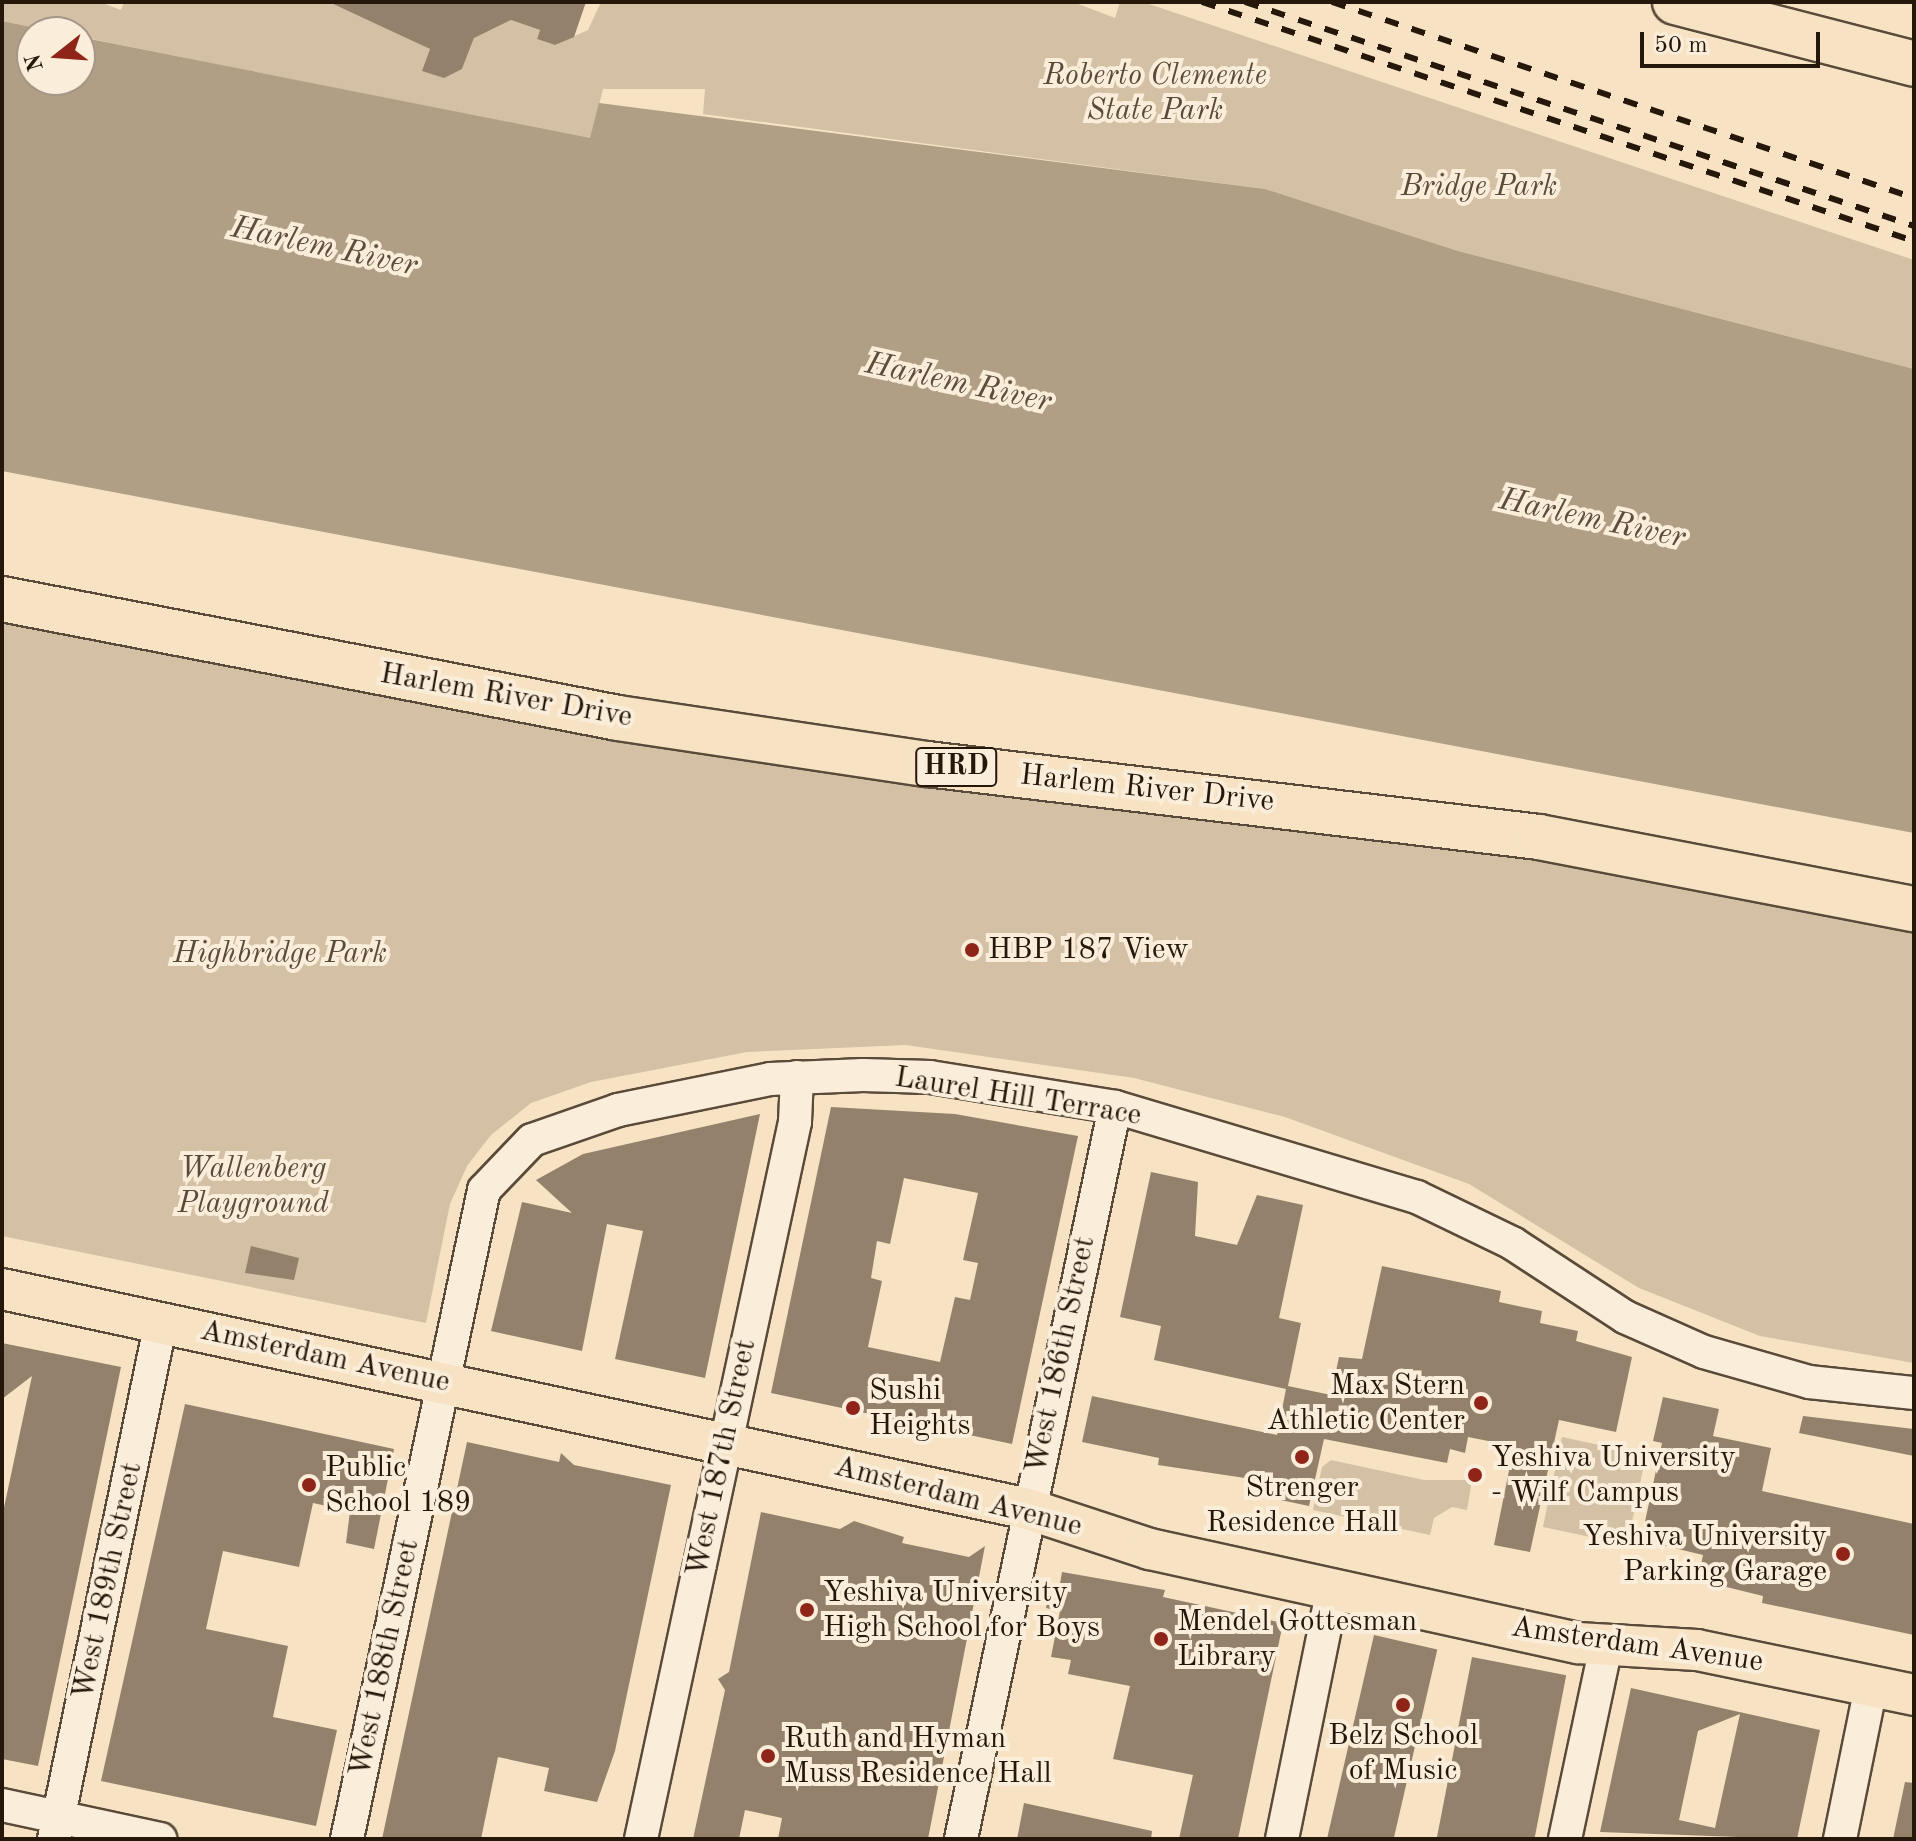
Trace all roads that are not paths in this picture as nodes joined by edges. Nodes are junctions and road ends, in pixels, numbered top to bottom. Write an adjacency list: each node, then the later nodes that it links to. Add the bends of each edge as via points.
1 (1675, 2): 4 (highway)
2 (1774, 2): 3 (highway)
3 (1914, 38)
4 (1914, 64)
5 (2, 570): 7 (highway, Harlem River Drive / HRD, via 622,688 1543,809)
6 (2, 599): 8 (highway, Harlem River Drive / HRD, via 662,725 1539,837)
7 (1914, 880)
8 (1914, 909)
9 (797, 1077): 10 (street, Laurel Hill Terrace, via 930,1077); 13 (street, Laurel Hill Terrace, via 618,1110 532,1140 484,1190); 15 (street, West 187th Street, via 795,1122)
10 (1115, 1107): 14 (street, Laurel Hill Terrace, via 1417,1197 1512,1243 1643,1326 1714,1356 1809,1382); 16 (street, West 186th Street)
11 (2, 1289): 12 (main road, Amsterdam Avenue)
12 (161, 1322): 13 (main road, Amsterdam Avenue); 22 (street, West 189th Street)
13 (442, 1383): 15 (main road, Amsterdam Avenue); 24 (street, West 188th Street)
14 (1914, 1393)
15 (725, 1444): 16 (main road, Amsterdam Avenue); 25 (street, West 187th Street)
16 (1028, 1509): 17 (main road, Amsterdam Avenue, via 1150,1549); 26 (street, West 186th Street)
17 (1333, 1589): 18 (main road, Amsterdam Avenue); 27 (street)
18 (1606, 1646): 19 (main road, Amsterdam Avenue, via 1697,1650); 28 (street)
19 (1871, 1686): 20 (main road, Amsterdam Avenue); 29 (street)
20 (1914, 1695)
21 (2, 1805): 22 (street)
22 (56, 1828): 23 (street)
23 (160, 1839)
24 (347, 1839)
25 (641, 1839)
26 (961, 1839)
27 (1282, 1839)
28 (1565, 1839)
29 (1840, 1839)

